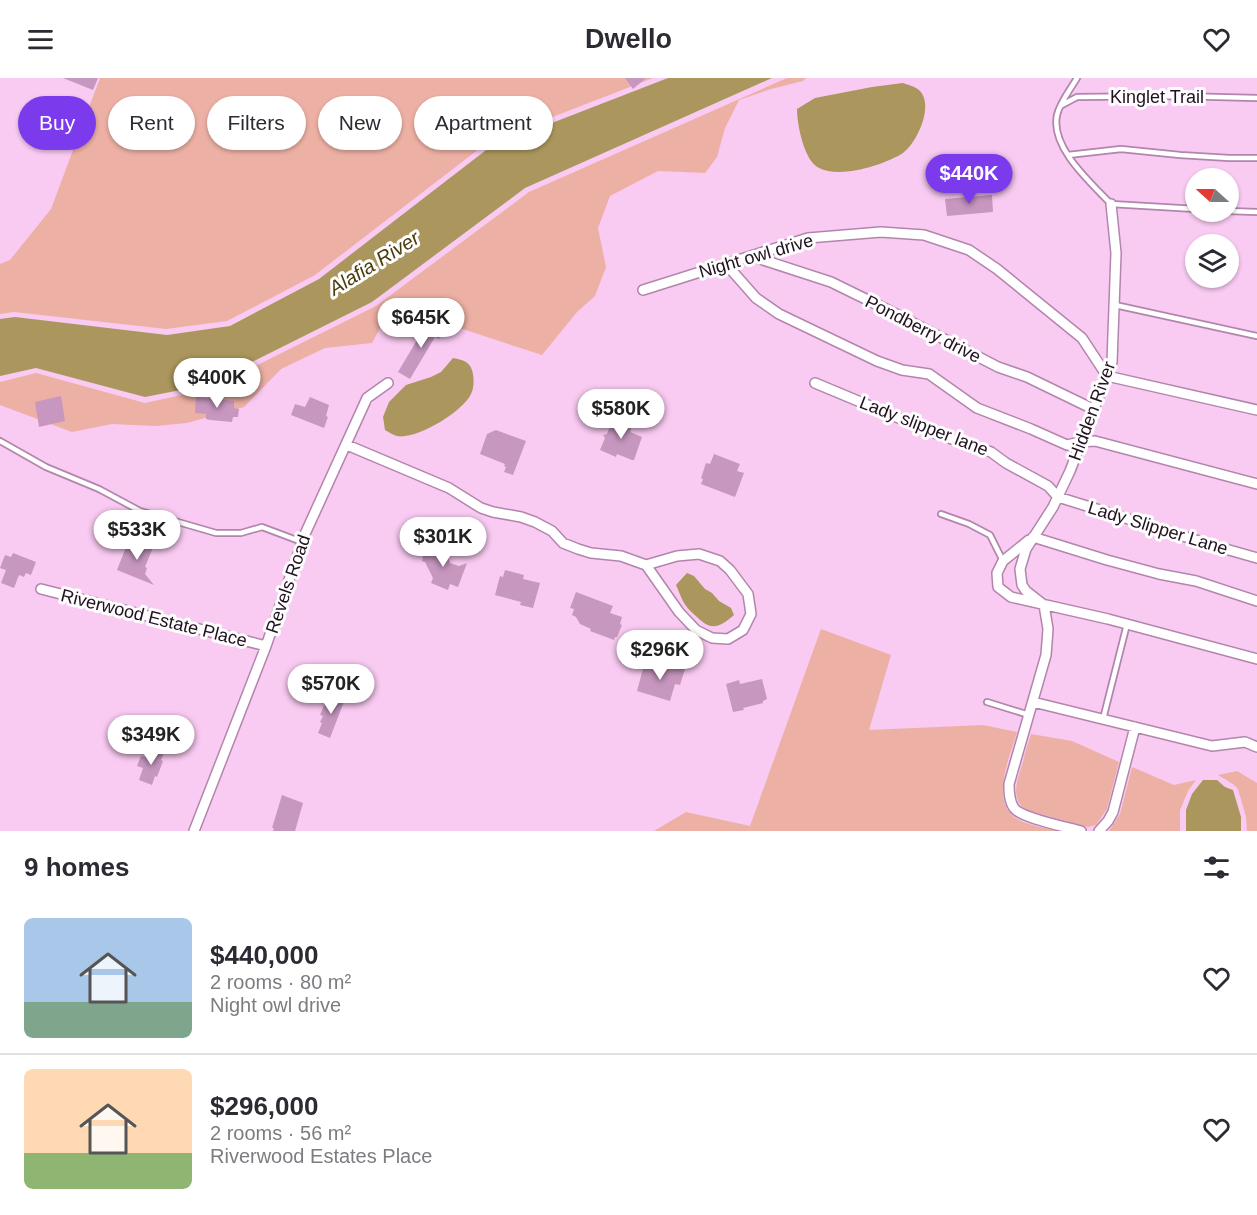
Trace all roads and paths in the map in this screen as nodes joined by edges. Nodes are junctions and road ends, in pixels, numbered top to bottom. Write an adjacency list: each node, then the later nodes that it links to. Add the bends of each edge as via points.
1 (1077, 78): 3 (lane)
2 (1257, 98): 3 (lane, Kinglet Trail, via 1077,97)
3 (1060, 107): 4 (lane, via 1057,134)
4 (1068, 155): 5 (lane, via 1121,149); 6 (lane)
5 (1257, 158)
6 (1111, 204): 7 (lane); 13 (street, Hidden River, via 1116,253)
7 (1185, 208)
8 (1239, 211): 9 (lane)
9 (1257, 212)
10 (751, 256): 11 (street, Night owl drive); 15 (street, Night owl drive, via 808,238 880,232 924,235 958,246 996,269 1082,338); 18 (street, Pondberry drive, via 831,282 998,367)
11 (726, 264): 12 (street, Night owl drive); 21 (street, via 756,298 779,314 877,361 929,374 977,408 1067,446)
12 (642, 290)
13 (1115, 305): 14 (lane); 15 (street, Hidden River, via 1113,362)
14 (1257, 336)
15 (1107, 376): 18 (street, Hidden River); 19 (street)
16 (815, 382): 24 (street, Lady slipper lane, via 937,434 991,452)
17 (388, 383): 22 (street, Revels Road, via 368,398)
18 (1093, 409): 21 (street, Hidden River)
19 (1257, 410)
20 (0, 441): 27 (lane, via 140,511 216,533 262,527)
21 (1080, 442): 23 (street, via 1095,441); 24 (street, Hidden River)
22 (347, 445): 27 (street, Revels Road); 30 (street, via 449,488 481,508 535,522 563,543)
23 (1257, 484)
24 (1058, 496): 26 (street, Hidden River); 28 (street, Lady Slipper Lane)
25 (941, 514): 29 (lane, via 990,535)
26 (1033, 537): 29 (street, Hidden River); 32 (street); 33 (street, Hidden River, via 1022,559 1020,578 1026,591)
27 (302, 542): 35 (street, Revels Road)
28 (1257, 558)
29 (1003, 561): 33 (street, Hidden River, via 997,573 998,587 1011,597)
30 (646, 565): 30 (street, via 696,630 712,638 728,639 743,630 751,614 748,594 720,561 699,554)
31 (41, 589): 35 (street, Riverwood Estate Place)
32 (1257, 601)
33 (1044, 605): 34 (street, Hidden River); 38 (street, via 1048,629 1046,655)
34 (1126, 624): 36 (street, Hidden River); 40 (lane)
35 (267, 646): 43 (street, Revels Road)
36 (1257, 659)
37 (987, 702): 39 (lane)
38 (1033, 702): 39 (street); 40 (street)
39 (1029, 715): 44 (street, via 1009,784 1014,809)
40 (1103, 719): 41 (street)
41 (1136, 727): 42 (street, via 1212,746 1245,742); 45 (street, via 1113,812)
42 (1257, 747)
43 (196, 830)
44 (1081, 831)
45 (1099, 831)

